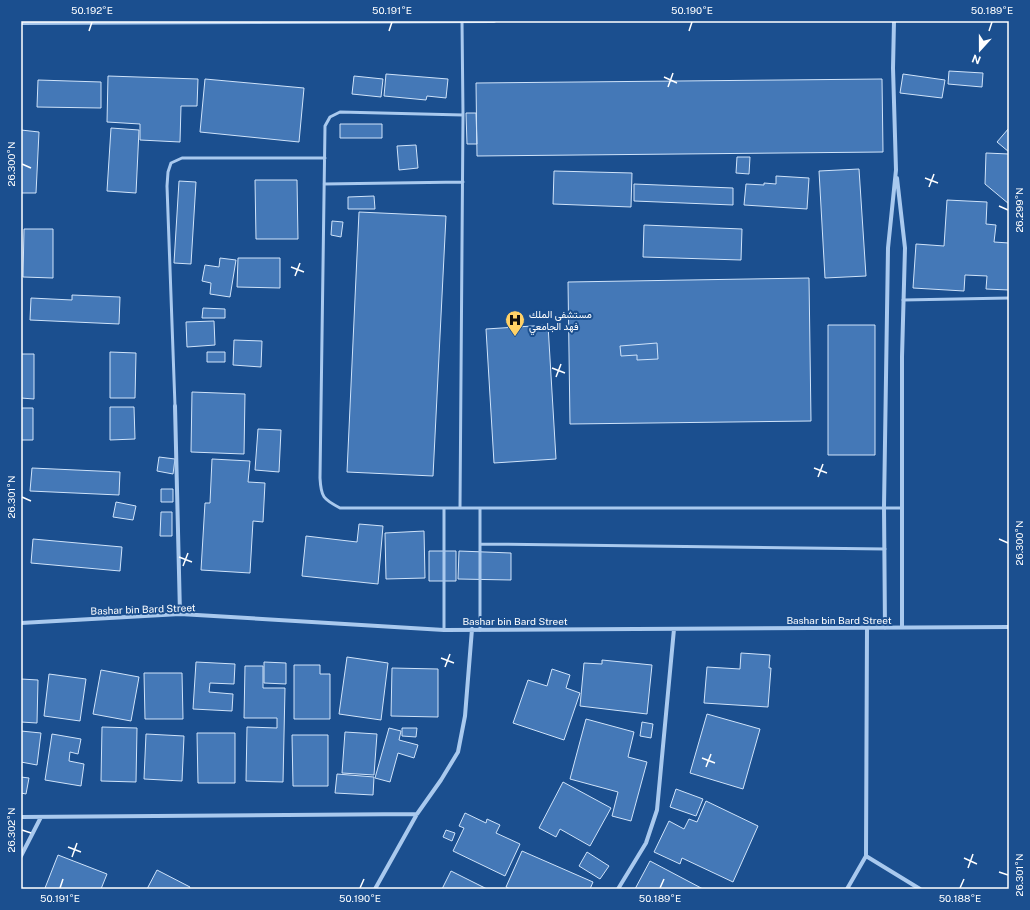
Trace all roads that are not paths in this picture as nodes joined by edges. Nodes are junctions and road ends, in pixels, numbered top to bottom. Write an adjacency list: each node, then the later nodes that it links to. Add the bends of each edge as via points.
1 (432, 21): 4 (street); 5 (street)
2 (494, 21): 5 (street)
3 (894, 21): 9 (street)
4 (38, 22): 6 (street)
5 (462, 22): 7 (lane)
6 (21, 23)
7 (463, 115): 8 (lane, via 340,112 330,117 325,126); 10 (lane)
8 (325, 158): 11 (lane); 14 (lane, via 182,158 171,163 167,186)
9 (896, 170): 13 (street, via 905,248); 15 (street, via 888,248)
10 (463, 182): 11 (lane); 17 (lane)
11 (324, 184): 16 (lane, via 320,492 327,502 340,508)
12 (1009, 298): 13 (lane)
13 (904, 300): 18 (street)
14 (175, 406): 22 (street)
15 (884, 507): 18 (lane); 19 (lane); 21 (street)
16 (444, 508): 17 (lane); 29 (lane)
17 (460, 508): 19 (lane)
18 (901, 508): 28 (street)
19 (480, 509): 20 (lane)
20 (481, 544): 21 (lane); 31 (lane)
21 (885, 549): 27 (street)
22 (180, 614): 23 (street, Bashar bin Bard Street); 29 (street, Bashar bin Bard Street)
23 (21, 623)
24 (1009, 627): 28 (street, Bashar bin Bard Street)
25 (674, 628): 26 (street, Bashar bin Bard Street); 31 (street, Bashar bin Bard Street); 38 (street, via 657,810 646,843)
26 (867, 628): 27 (street, Bashar bin Bard Street); 36 (street)
27 (885, 628): 28 (street, Bashar bin Bard Street)
28 (902, 628)
29 (444, 630): 30 (street, Bashar bin Bard Street)
30 (472, 630): 31 (street, Bashar bin Bard Street); 32 (street, via 465,716 458,752)
31 (480, 630)
32 (417, 814): 34 (street); 37 (street)
33 (21, 817): 34 (street)
34 (41, 817): 35 (street)
35 (21, 856)
36 (866, 856): 39 (street); 40 (street)
37 (375, 889)
38 (618, 889)
39 (848, 889)
40 (920, 889)

